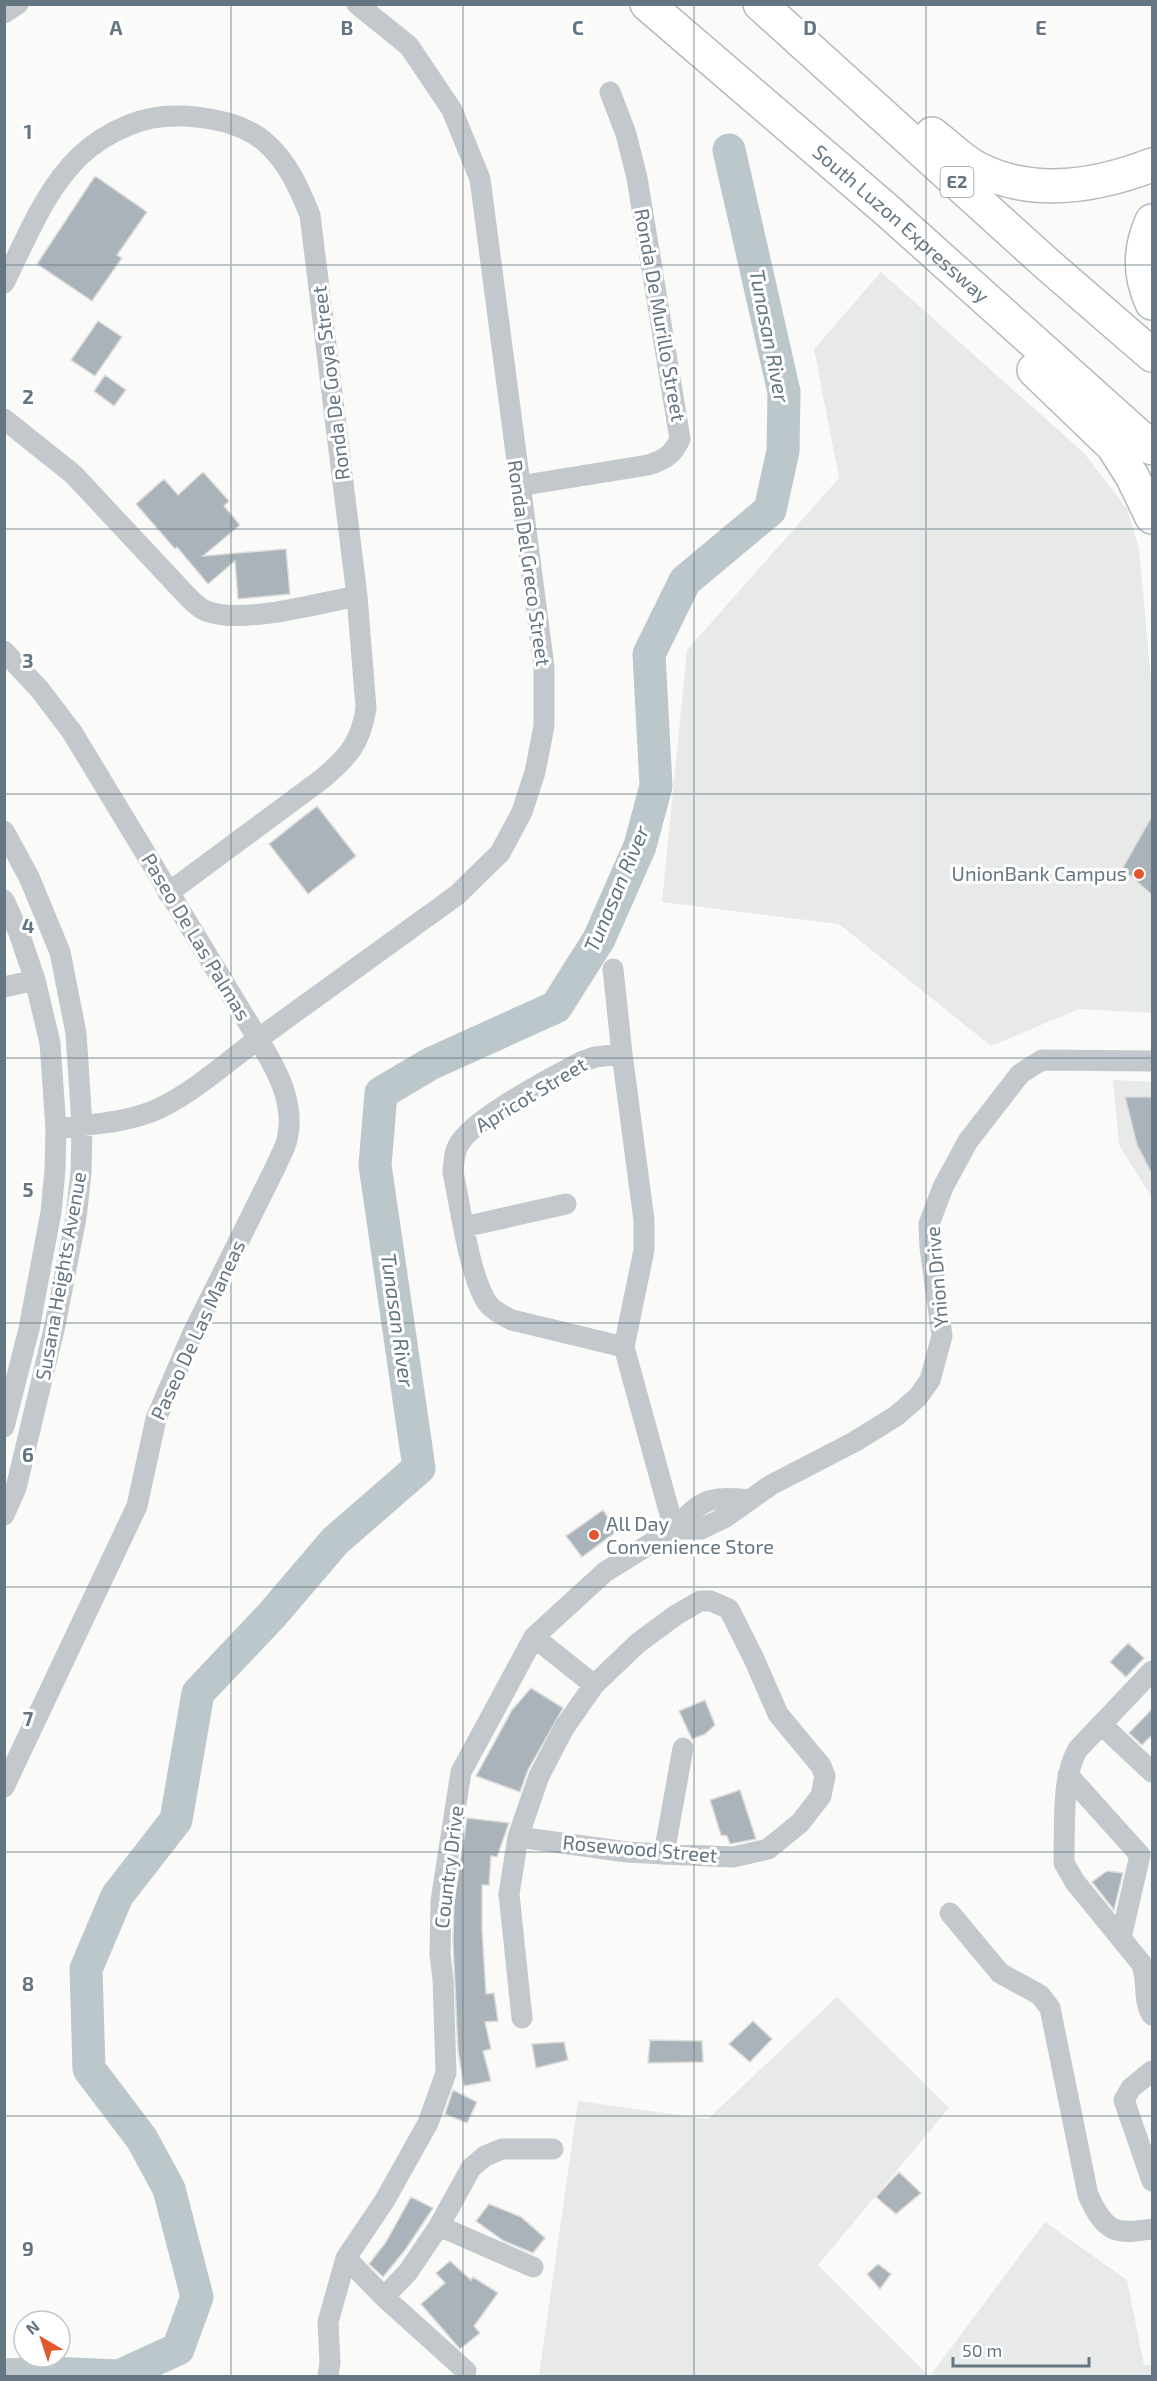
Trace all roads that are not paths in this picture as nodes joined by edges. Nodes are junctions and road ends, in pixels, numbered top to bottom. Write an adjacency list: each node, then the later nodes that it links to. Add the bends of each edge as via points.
1 (18, 4): 5 (street)
2 (357, 4): 15 (street, Ronda Del Greco Street, via 409,46 452,110 480,179)
3 (647, 4): 8 (highway, South Luzon Expressway)
4 (762, 6): 7 (highway, via 980,170 1023,184 1053,187 1082,185); 12 (highway, E2)
5 (4, 14)
6 (610, 92): 15 (street, Ronda De Murillo Street, via 637,178 680,439 675,452 662,461)
7 (1152, 165)
8 (888, 212): 14 (highway, South Luzon Expressway); 16 (highway, via 978,314 1113,446)
9 (1152, 220): 11 (highway, via 1142,276)
10 (4, 283): 17 (street, Ronda De Goya Street, via 64,173 108,136 130,124 162,117 197,116 236,126 263,140 297,182 310,215)
11 (1152, 303)
12 (1152, 355)
13 (4, 419): 17 (street, via 73,474 204,610 248,615)
14 (1152, 448)
15 (519, 486): 25 (street, Ronda Del Greco Street, via 544,667 544,726 522,812 500,853 457,895)
16 (1152, 517)
17 (357, 596): 20 (street, Ronda De Goya Street, via 366,708 359,740 322,779)
18 (4, 651): 20 (street, Paseo De Las Palmas, via 72,732)
19 (4, 831): 28 (street, Susana Heights Avenue, via 29,877 60,952 76,1033)
20 (168, 893): 25 (street, Paseo De Las Palmas)
21 (4, 900): 23 (street, Susana Heights Avenue)
22 (612, 969): 26 (street)
23 (35, 980): 24 (street); 29 (street, Susana Heights Avenue, via 50,1043)
24 (4, 987)
25 (258, 1039): 28 (street, Paseo De Las Palmas, via 160,1108 132,1118); 45 (street, Paseo De Las Maneas, via 277,1069 285,1093 289,1115 287,1139 156,1419 137,1506)
26 (622, 1053): 31 (street, Apricot Street, via 595,1057 566,1070 489,1117 460,1142 453,1172); 32 (street, via 644,1220 644,1250)
27 (1152, 1061): 34 (street, Ynion Drive, via 1042,1060 1020,1074 968,1141 943,1187 929,1224 942,1336 930,1380 896,1416)
28 (82, 1125): 29 (street, Paseo De Las Palmas); 35 (street, Susana Heights Avenue, via 76,1218 55,1325 16,1488)
29 (56, 1129): 33 (street, Susana Heights Avenue, via 51,1212 29,1329)
30 (566, 1204): 31 (street)
31 (464, 1227): 32 (street, Apricot Street, via 475,1277 489,1305 499,1314)
32 (624, 1347): 37 (street)
33 (4, 1427)
34 (749, 1500): 36 (street, Ynion Drive); 37 (street, via 718,1497 705,1502)
35 (4, 1515)
36 (714, 1524): 37 (street, Country Drive, via 701,1529)
37 (674, 1529): 38 (street, Country Drive, via 605,1572)
38 (534, 1637): 40 (street); 57 (street, Country Drive, via 461,1772 441,1901 446,2073 428,2123 385,2200)
39 (1151, 1675): 41 (street)
40 (594, 1685): 46 (street, via 564,1728 539,1776); 47 (street, Rosewood Street, via 638,1643 676,1615 700,1601 721,1604 734,1616 778,1714 821,1766 825,1776 821,1796 800,1823 768,1849 733,1857)
41 (1102, 1725): 43 (street); 44 (street, via 1078,1749)
42 (682, 1748): 47 (street)
43 (1152, 1772)
44 (1068, 1775): 49 (street, via 1064,1863); 49 (street, via 1140,1856)
45 (4, 1787)
46 (518, 1838): 47 (street, Rosewood Street); 51 (street, via 509,1894)
47 (664, 1854)
48 (950, 1913): 56 (street, via 1000,1973 1040,1995 1050,2008 1088,2195 1096,2212 1114,2230)
49 (1121, 1938): 50 (street, via 1145,1972 1146,2002)
50 (1152, 2015)
51 (522, 2018)
52 (1152, 2071): 54 (street, via 1131,2088 1125,2100)
53 (553, 2149): 55 (street, via 502,2149 485,2156 471,2168)
54 (1152, 2181)
55 (439, 2226): 58 (street); 59 (street, via 408,2272)
56 (1152, 2229)
57 (346, 2258): 59 (street); 60 (street, Country Drive, via 328,2322)
58 (533, 2267)
59 (384, 2297): 61 (street)
60 (329, 2370): 62 (street)
61 (466, 2371)
62 (347, 2376)

